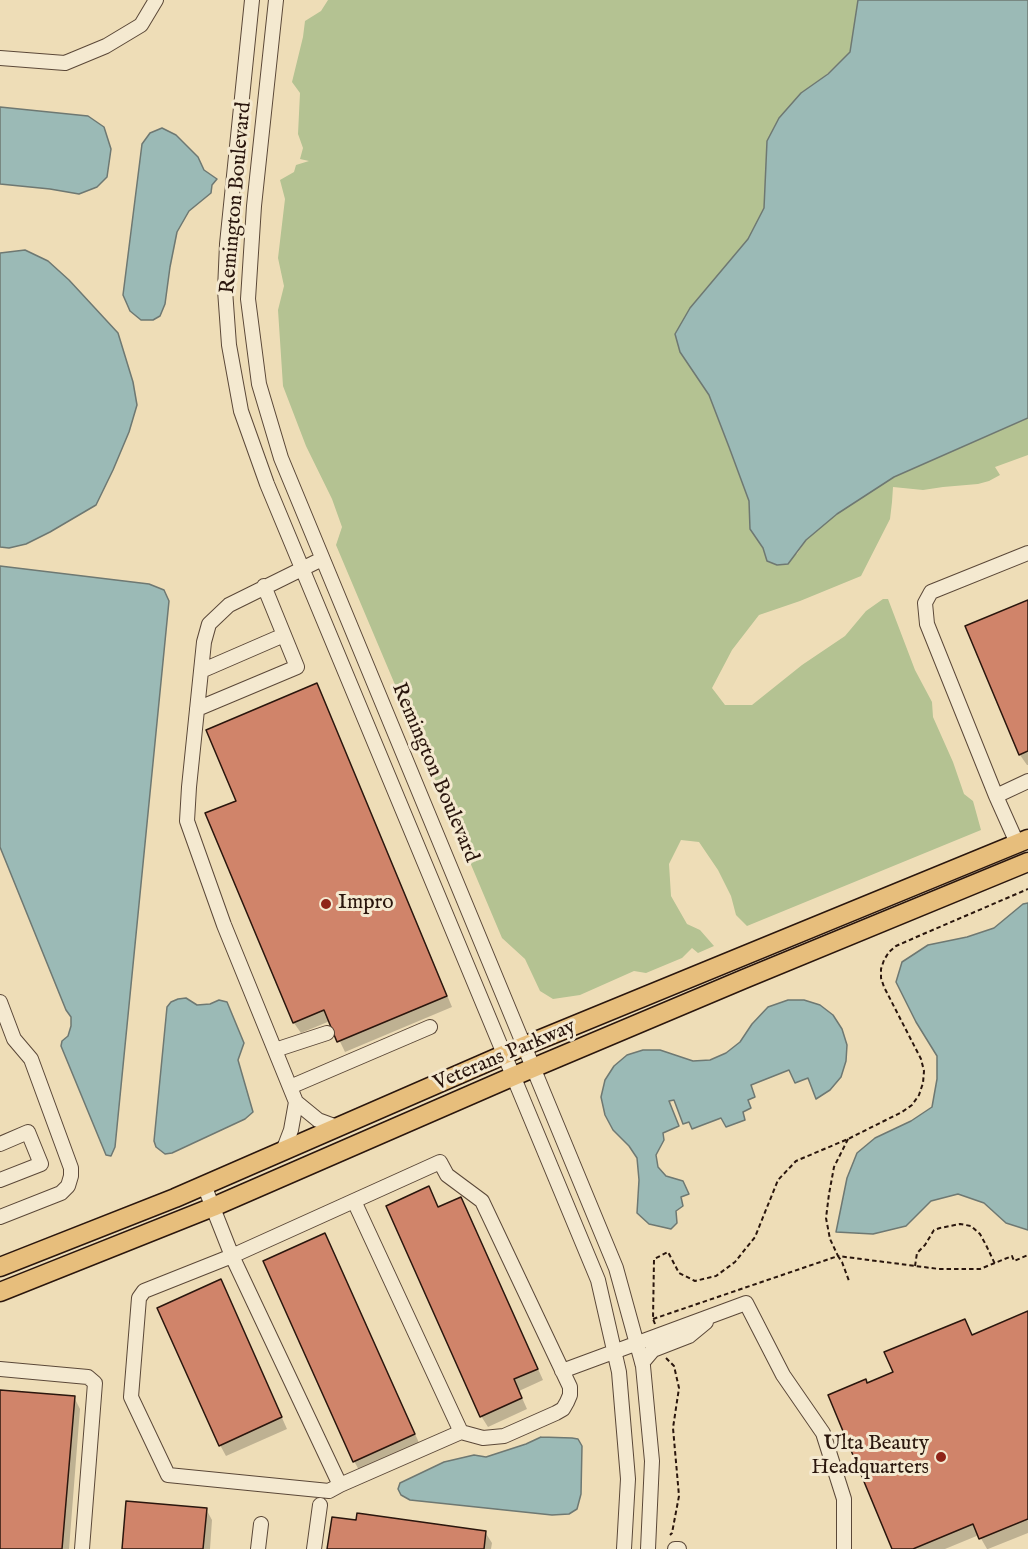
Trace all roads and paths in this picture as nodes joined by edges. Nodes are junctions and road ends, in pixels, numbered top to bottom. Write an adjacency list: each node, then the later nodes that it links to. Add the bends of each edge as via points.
1 (156, 0): 4 (street, via 141,25 106,46 65,63)
2 (252, 0): 7 (street, Remington Boulevard, via 227,244 229,345 241,411)
3 (276, 0): 6 (street, Remington Boulevard, via 248,299 259,384 280,458)
4 (0, 58)
5 (1028, 553): 13 (street, via 931,592 925,603 927,624)
6 (322, 559): 7 (street); 20 (street, Remington Boulevard)
7 (302, 568): 8 (street); 22 (street, Remington Boulevard)
8 (264, 586): 9 (street); 10 (street, via 229,605 209,624)
9 (284, 635): 10 (street); 11 (street, via 297,667)
10 (201, 671): 11 (street)
11 (197, 709): 21 (street, via 187,821)
12 (1028, 781): 13 (street)
13 (996, 796): 14 (street)
14 (1022, 841): 20 (main road, Veterans Parkway)
15 (1028, 862): 23 (main road, Veterans Parkway)
16 (1028, 889): 37 (path, via 896,946 884,960 881,978 921,1059 923,1083 912,1105 848,1139 834,1167 826,1218)
17 (0, 1002): 34 (street, via 14,1039 31,1059 71,1168 68,1186 61,1193)
18 (430, 1027): 25 (street)
19 (327, 1033): 21 (street)
20 (524, 1046): 22 (main road, Veterans Parkway); 23 (street, Remington Boulevard)
21 (275, 1050): 25 (street)
22 (505, 1054): 24 (street, Remington Boulevard); 27 (main road, Veterans Parkway)
23 (533, 1068): 24 (main road, Veterans Parkway); 45 (street, Remington Boulevard, via 616,1268)
24 (514, 1076): 33 (main road, Veterans Parkway); 46 (street, Remington Boulevard, via 598,1280)
25 (290, 1087): 26 (street)
26 (296, 1102): 27 (street, via 318,1119); 29 (street)
27 (337, 1127): 29 (main road, Veterans Parkway)
28 (0, 1144): 30 (street, via 28,1132 40,1164)
29 (283, 1151): 31 (main road, Veterans Parkway)
30 (0, 1180)
31 (204, 1185): 33 (street); 40 (main road, Veterans Parkway)
32 (354, 1201): 36 (street); 49 (street, via 440,1162 447,1175 482,1201); 50 (street)
33 (213, 1207): 36 (street); 42 (main road, Veterans Parkway)
34 (0, 1217)
35 (1028, 1255): 38 (path, via 1014,1261 1012,1256)
36 (232, 1256): 51 (street); 51 (street, via 144,1291 139,1298 131,1397 168,1475 329,1491)
37 (838, 1256): 39 (path); 41 (path); 44 (path)
38 (995, 1264): 39 (path, via 980,1269); 39 (path, via 980,1234 971,1226 960,1224 934,1230 917,1252)
39 (915, 1266)
40 (0, 1267)
41 (849, 1281)
42 (0, 1292)
43 (715, 1315): 45 (street); 47 (street, via 689,1336 654,1350); 61 (street, via 746,1303 783,1376 823,1433 844,1499)
44 (653, 1319)
45 (637, 1343): 46 (street); 47 (street, Remington Boulevard)
46 (614, 1352): 49 (street); 57 (street, Remington Boulevard, via 628,1479)
47 (642, 1363): 58 (street, Remington Boulevard, via 652,1461)
48 (0, 1370): 54 (street, via 88,1377 95,1383)
49 (562, 1371): 50 (street, via 570,1387 563,1409 504,1436 483,1438)
50 (461, 1432): 51 (street)
51 (340, 1485)
52 (320, 1505): 56 (street)
53 (261, 1524): 55 (street)
54 (82, 1549)
55 (258, 1549)
56 (314, 1549)
57 (624, 1549)
58 (648, 1549)
59 (675, 1549): 60 (street)
60 (679, 1549)
61 (844, 1549)

